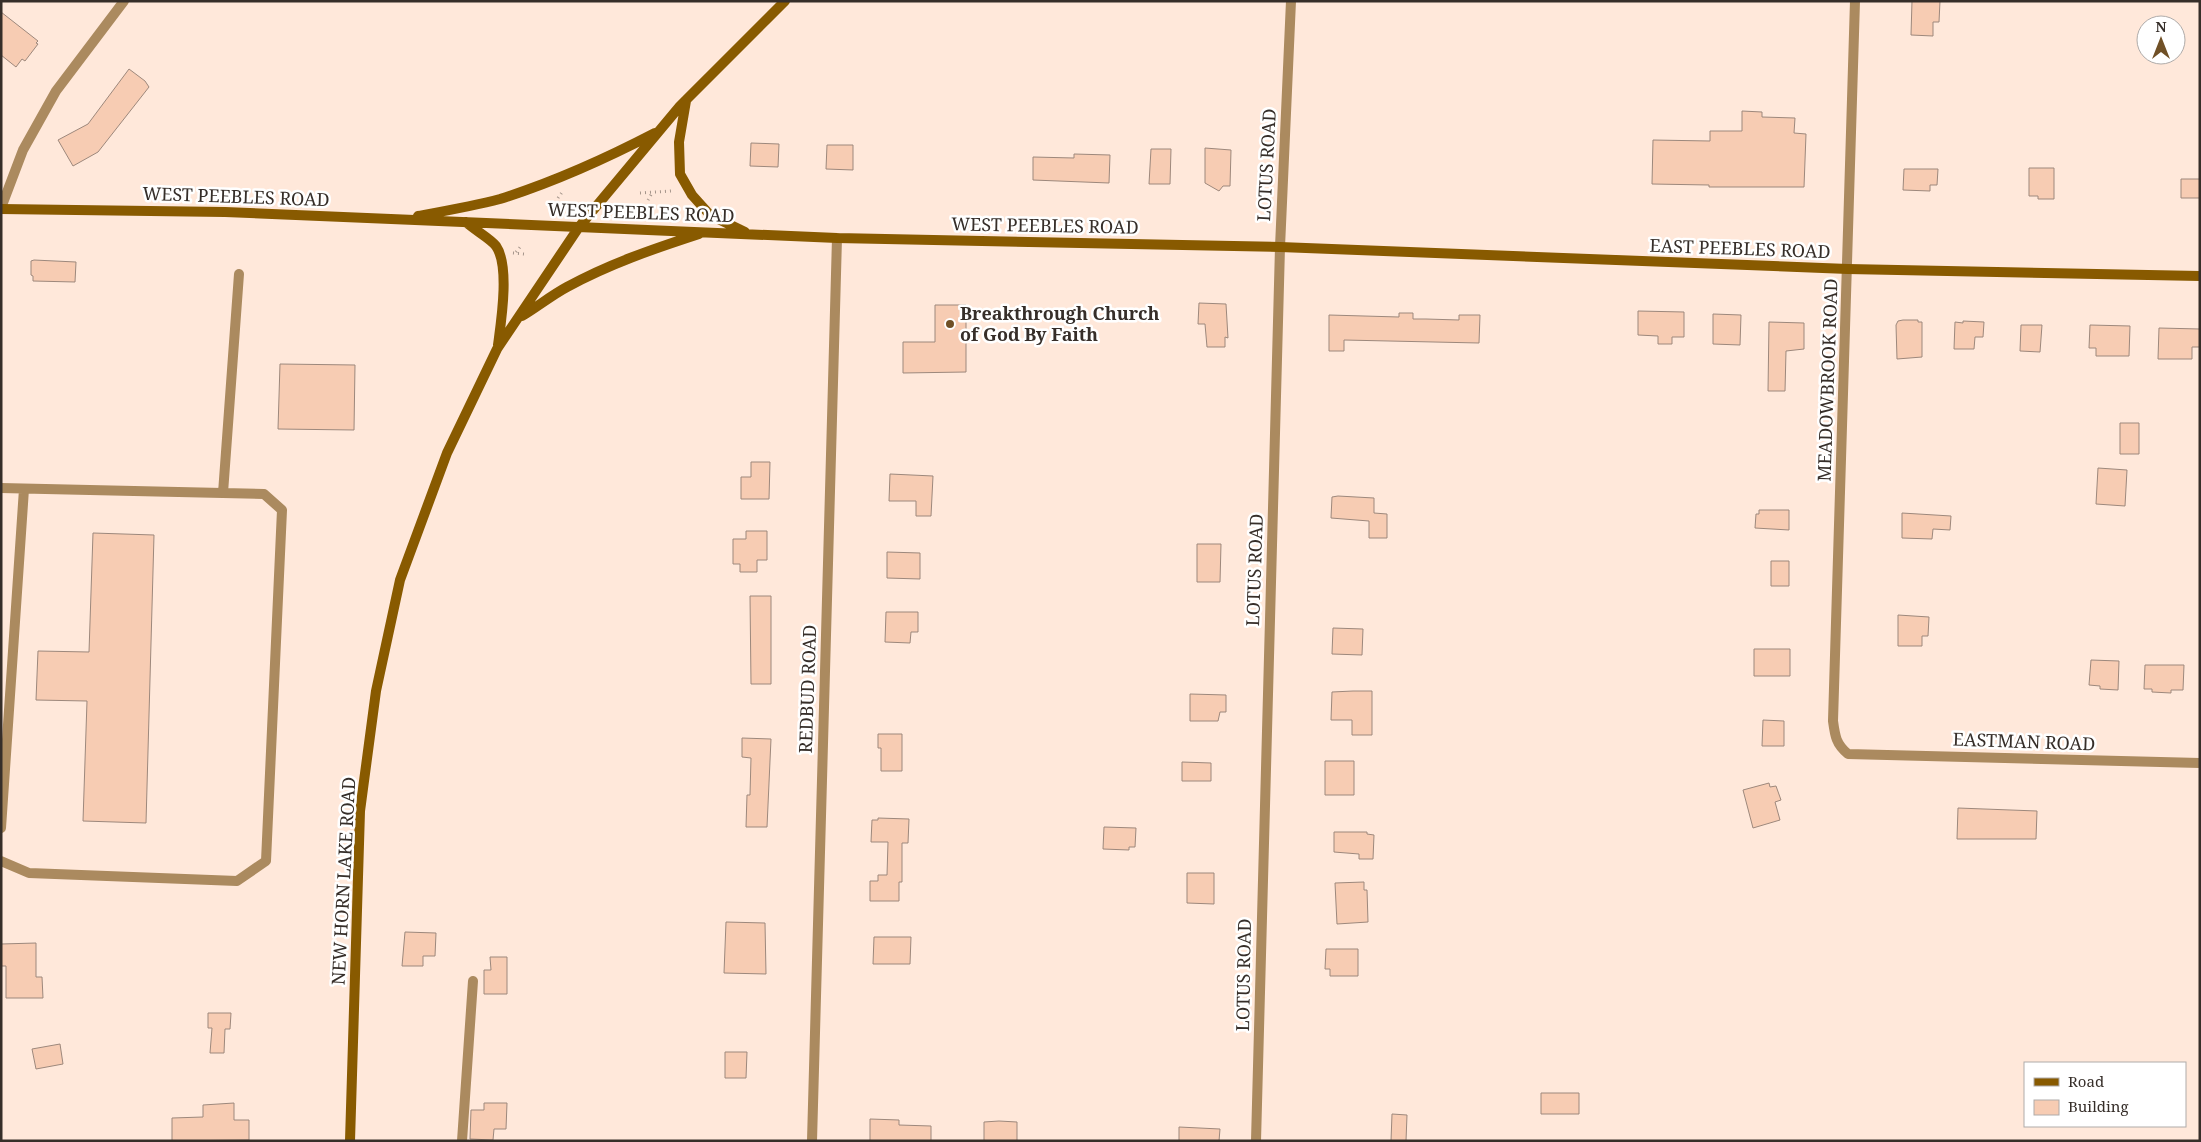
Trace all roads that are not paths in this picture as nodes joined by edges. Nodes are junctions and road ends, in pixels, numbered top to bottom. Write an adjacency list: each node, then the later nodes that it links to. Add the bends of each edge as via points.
1 (124, 1): 7 (street, via 56,91 23,150)
2 (785, 1): 5 (main road, NEW HORN LAKE ROAD)
3 (1291, 1): 14 (street, LOTUS ROAD)
4 (1855, 1): 15 (street, MEADOWBROOK ROAD)
5 (686, 100): 6 (main road, NEW HORN LAKE ROAD); 12 (main road, via 679,142 680,174 692,195 710,215)
6 (660, 130): 8 (main road, via 601,161 526,190); 10 (main road, NEW HORN LAKE ROAD)
7 (1, 208): 8 (main road, WEST PEEBLES ROAD, via 226,212)
8 (403, 220): 9 (main road, WEST PEEBLES ROAD)
9 (466, 222): 10 (main road, WEST PEEBLES ROAD); 19 (main road, via 496,246 502,267 504,290)
10 (579, 228): 11 (main road, WEST PEEBLES ROAD); 18 (main road, NEW HORN LAKE ROAD)
11 (706, 232): 12 (main road, WEST PEEBLES ROAD); 18 (main road, via 638,254 602,270 566,288)
12 (748, 234): 13 (main road, WEST PEEBLES ROAD)
13 (837, 238): 14 (main road, WEST PEEBLES ROAD); 30 (street, REDBUD ROAD)
14 (1280, 246): 15 (main road, EAST PEEBLES ROAD); 31 (street, LOTUS ROAD)
15 (1848, 268): 17 (main road, EAST PEEBLES ROAD); 23 (street, MEADOWBROOK ROAD, via 1833,721 1835,738)
16 (239, 274): 22 (street)
17 (2200, 276)
18 (517, 320): 19 (main road, NEW HORN LAKE ROAD)
19 (497, 349): 28 (main road, NEW HORN LAKE ROAD, via 447,453 400,580 376,691 360,811)
20 (1, 488): 21 (street)
21 (24, 489): 22 (street); 25 (street)
22 (223, 493): 26 (street, via 264,494 282,510 266,862 236,881 29,874)
23 (1848, 754): 24 (street, EASTMAN ROAD)
24 (2200, 763)
25 (1, 828)
26 (1, 861)
27 (473, 981): 29 (street)
28 (350, 1141)
29 (462, 1141)
30 (812, 1141)
31 (1256, 1141)

